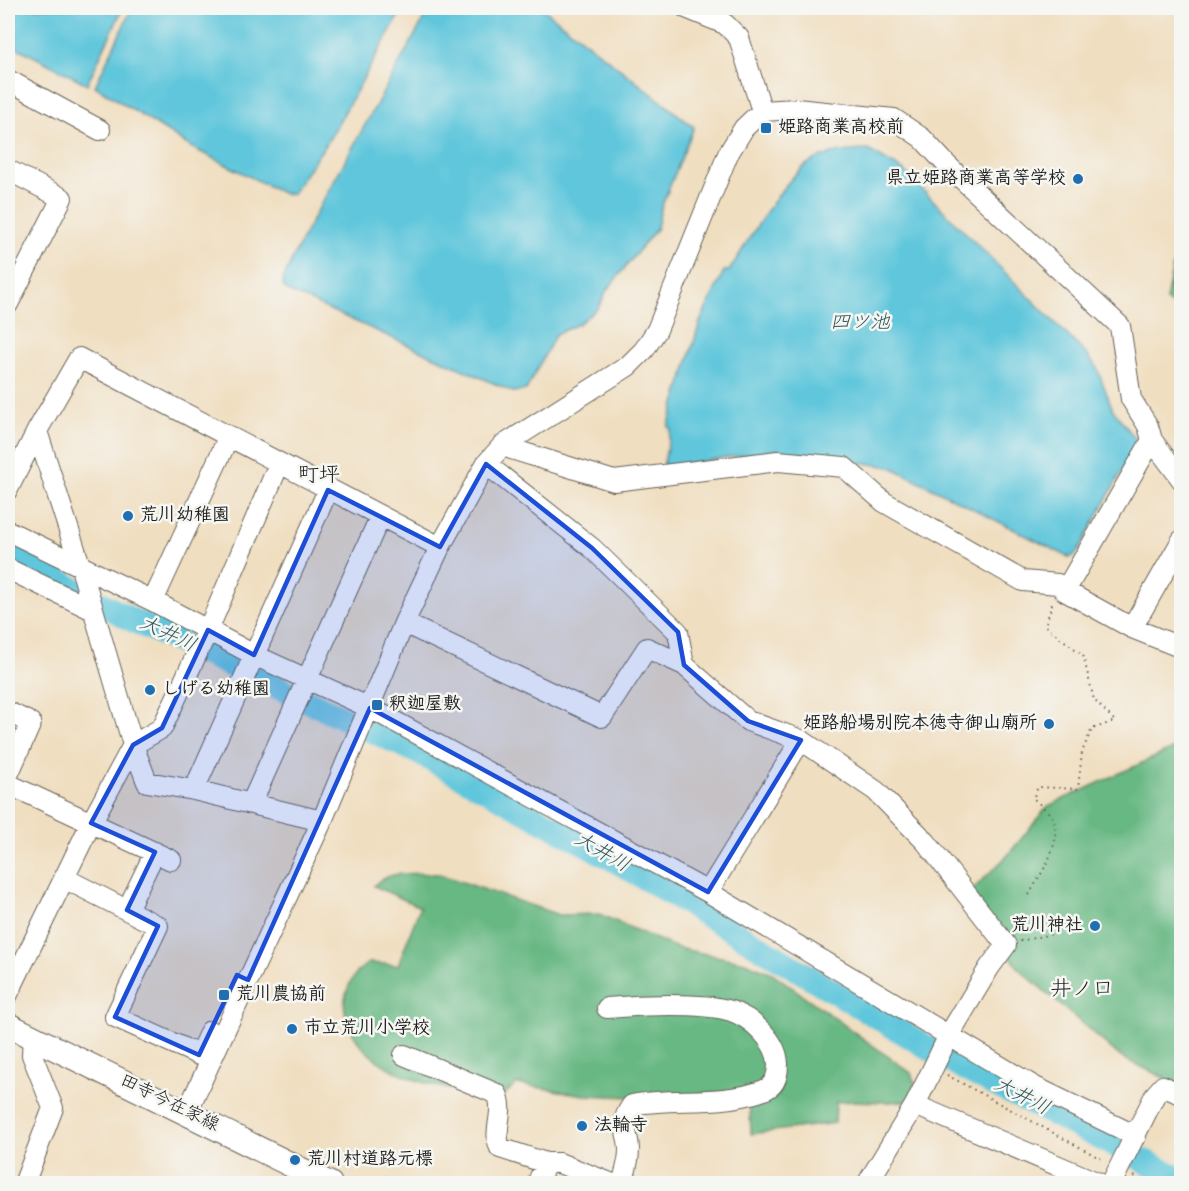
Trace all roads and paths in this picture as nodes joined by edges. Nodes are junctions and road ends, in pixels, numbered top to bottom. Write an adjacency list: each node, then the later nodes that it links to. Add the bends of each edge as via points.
1 (686, 8): 3 (street, via 725,24 739,38)
2 (8, 80): 4 (street)
3 (762, 111): 9 (street, via 796,109 894,119 922,138 1120,326 1131,399 1148,426); 10 (street, via 744,128 729,154 657,330 644,350 628,366)
4 (100, 130)
5 (8, 170): 6 (street, via 62,198)
6 (9, 299)
7 (37, 431): 8 (street, via 79,358); 14 (street); 20 (street)
8 (229, 436): 11 (street); 23 (street)
9 (1152, 441): 13 (street); 22 (street)
10 (502, 446): 12 (street); 22 (street, via 614,480 778,461 844,467 884,502 1023,580)
11 (279, 464): 15 (street); 27 (street)
12 (486, 464): 19 (street); 30 (street, via 592,548 678,632)
13 (1182, 480)
14 (9, 484)
15 (328, 490): 16 (street); 29 (street)
16 (380, 517): 19 (street); 31 (street)
17 (8, 531): 20 (street)
18 (1182, 540): 26 (street)
19 (440, 547): 25 (street)
20 (81, 568): 23 (street); 24 (street)
21 (8, 569): 24 (street)
22 (1062, 587): 26 (street); 44 (path, via 1045,626 1083,655 1094,700 1115,721 1092,729 1082,752 1078,789 1038,787 1033,798 1053,819 1055,839)
23 (153, 601): 27 (street)
24 (93, 610): 35 (street)
25 (405, 623): 30 (street, via 602,717 646,648); 32 (street)
26 (1132, 628): 28 (street)
27 (208, 630): 29 (street); 35 (street, via 162,728)
28 (1182, 648)
29 (254, 655): 31 (street); 38 (street)
30 (684, 665): 34 (street, via 748,721)
31 (309, 680): 32 (street); 39 (street)
32 (370, 708): 40 (street); 43 (street)
33 (8, 712): 36 (street, via 31,723)
34 (801, 740): 43 (street); 47 (street, via 876,790 926,842)
35 (133, 745): 38 (street, via 147,782); 41 (street)
36 (8, 775)
37 (8, 784): 41 (street)
38 (194, 790): 39 (street)
39 (251, 804): 40 (street)
40 (322, 821): 48 (street)
41 (91, 823): 42 (street); 45 (street, via 163,856)
42 (64, 878): 45 (street); 49 (street)
43 (708, 892): 52 (street)
44 (1029, 895)
45 (127, 910): 48 (street, via 158,926 115,1017 199,1055 237,975)
46 (1061, 932): 47 (path)
47 (1006, 945): 52 (street)
48 (248, 980): 58 (street)
49 (8, 994)
50 (607, 1008): 66 (street, via 664,1006 730,1011 765,1035 778,1062 777,1077 765,1090 632,1105 624,1115 624,1133 630,1148)
51 (8, 1024): 53 (main road, 田寺今在家線)
52 (949, 1035): 55 (street); 59 (street, via 1035,1087)
53 (33, 1037): 58 (main road, 田寺今在家線); 63 (street, via 32,1054 53,1108)
54 (404, 1055): 60 (street, via 497,1094 501,1101 497,1133 500,1148)
55 (932, 1066): 57 (street); 61 (path)
56 (1182, 1095): 59 (street, via 1163,1086)
57 (915, 1104): 67 (street); 68 (street)
58 (187, 1112): 62 (main road, 田寺今在家線)
59 (1136, 1136): 61 (street)
60 (546, 1162): 64 (street); 65 (street, via 559,1163)
61 (1115, 1176)
62 (327, 1183)
63 (24, 1184)
64 (537, 1184)
65 (613, 1184)
66 (622, 1184)
67 (867, 1184)
68 (1101, 1184)

